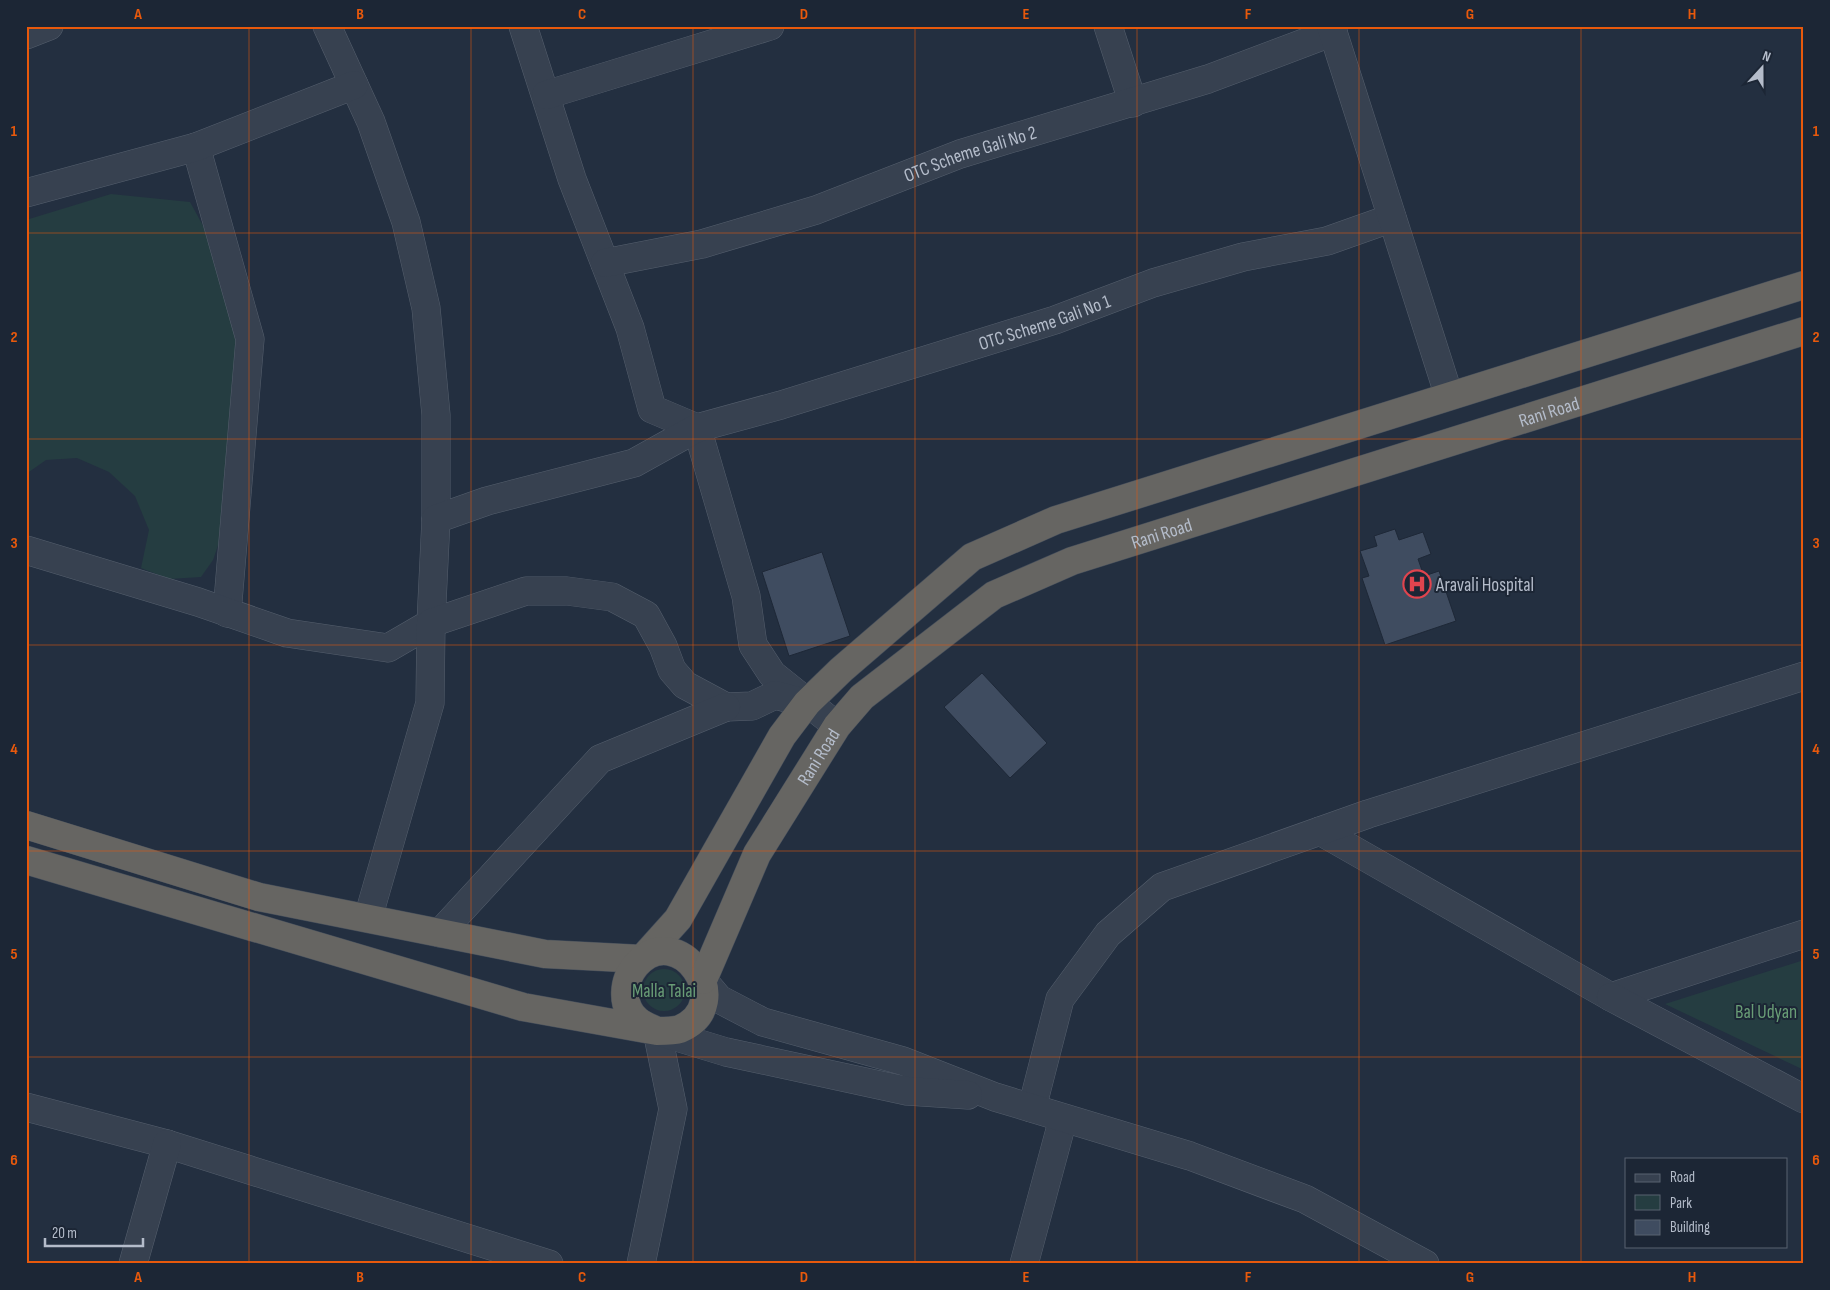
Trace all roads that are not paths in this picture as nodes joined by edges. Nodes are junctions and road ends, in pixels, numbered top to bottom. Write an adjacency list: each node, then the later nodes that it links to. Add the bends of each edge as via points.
1 (49, 26): 7 (street)
2 (328, 26): 8 (street)
3 (523, 26): 9 (street)
4 (770, 26): 9 (street)
5 (1108, 26): 10 (street)
6 (1332, 29): 10 (street, OTC Scheme Gali No 2, via 1208,79); 13 (street)
7 (26, 35)
8 (354, 84): 11 (street); 19 (street, via 371,122 406,222 426,308 436,415)
9 (546, 95): 14 (street, via 572,179)
10 (1133, 103): 14 (street, OTC Scheme Gali No 2, via 960,154 816,210 702,244)
11 (196, 147): 12 (street); 21 (street, via 250,339)
12 (26, 193)
13 (1392, 218): 17 (street); 18 (street, OTC Scheme Gali No 1, via 1327,241 1243,257 1153,283 1055,320)
14 (605, 263): 18 (street, via 630,328 652,408)
15 (1804, 285): 17 (highway)
16 (1804, 331): 26 (highway, Rani Road, via 1072,561 994,595 862,697)
17 (1449, 396): 24 (highway, via 1056,520 972,557)
18 (697, 428): 19 (street, OTC Scheme Gali No 1, via 634,463 487,500); 24 (street, via 746,596 753,645 772,674)
19 (436, 518): 22 (street)
20 (26, 550): 21 (street)
21 (227, 613): 22 (street, via 287,634 388,648)
22 (431, 624): 25 (street, via 526,591 568,591 612,597 646,614 672,670 685,685); 30 (street, via 430,703)
23 (1804, 676): 28 (street)
24 (807, 703): 25 (street, via 775,694 752,706); 26 (street); 33 (highway, via 782,736 678,919)
25 (726, 707): 31 (street, via 600,759)
26 (837, 726): 34 (highway, Rani Road, via 757,854)
27 (26, 825): 30 (highway, via 259,896)
28 (1320, 831): 35 (street); 40 (street, via 1162,887 1108,934 1060,999)
29 (26, 860): 36 (highway, via 523,1007)
30 (368, 918): 31 (highway)
31 (440, 932): 33 (highway, via 545,954)
32 (1804, 934): 35 (street)
33 (642, 959): 34 (highway, via 662,952 679,954 696,966); 36 (highway, via 629,973 624,992 636,1020)
34 (703, 980): 36 (highway, via 704,1000 696,1016 679,1029); 37 (street, via 719,999 762,1022 903,1061)
35 (1611, 998): 38 (street)
36 (657, 1031): 37 (street, via 726,1052 907,1091); 45 (street, via 673,1109)
37 (995, 1097): 40 (street)
38 (1804, 1099)
39 (26, 1107): 42 (street)
40 (1032, 1108): 41 (street)
41 (1063, 1119): 46 (street); 47 (street, via 1190,1156 1305,1199)
42 (167, 1144): 43 (street); 44 (street)
43 (133, 1264)
44 (548, 1264)
45 (641, 1264)
46 (1024, 1264)
47 (1425, 1264)

